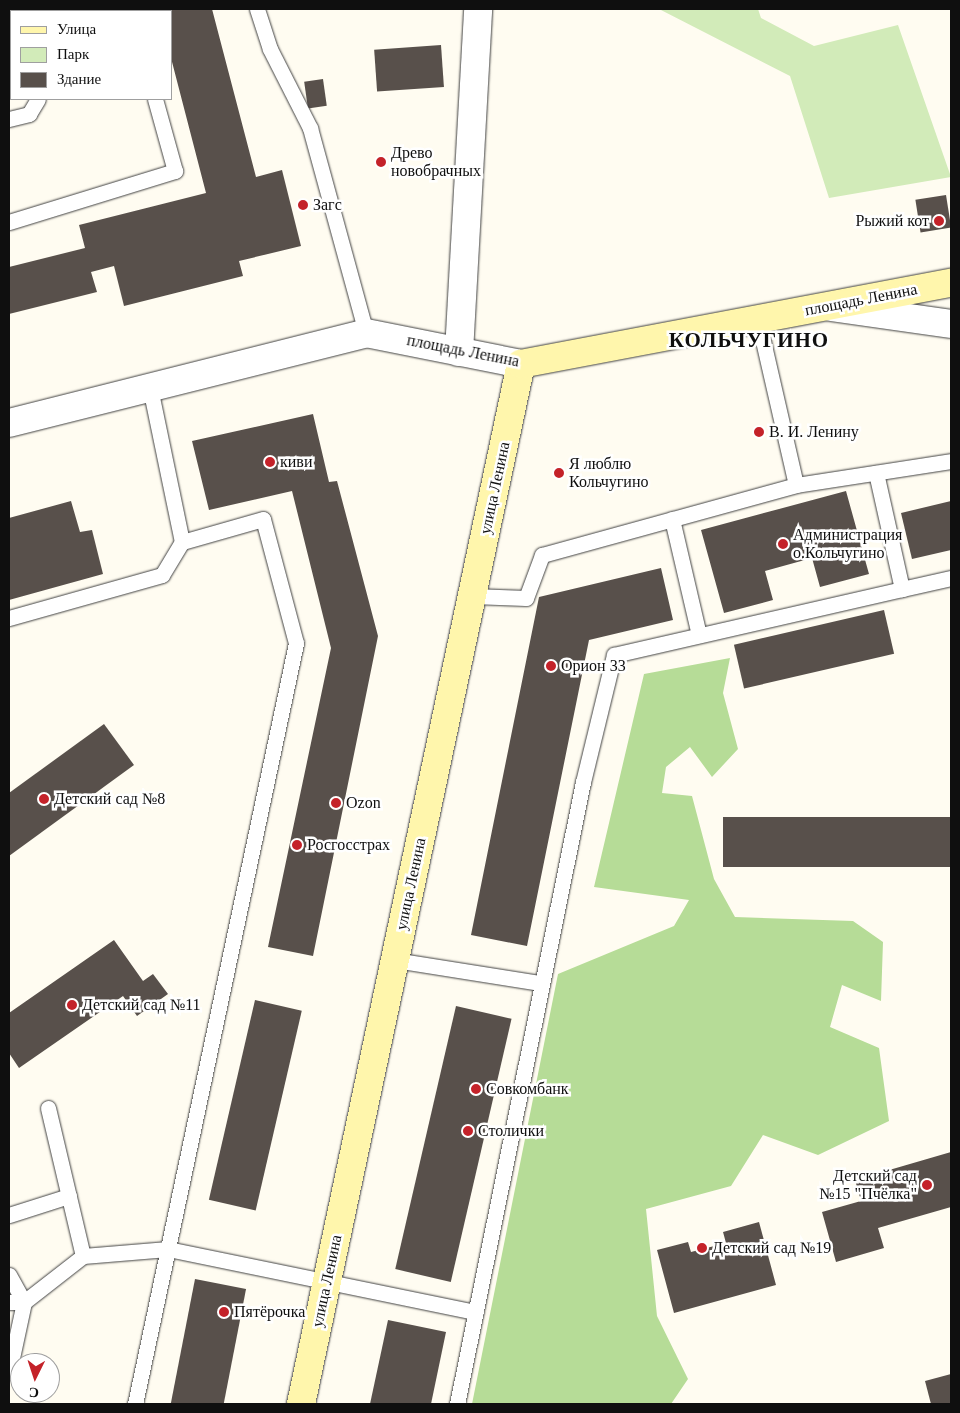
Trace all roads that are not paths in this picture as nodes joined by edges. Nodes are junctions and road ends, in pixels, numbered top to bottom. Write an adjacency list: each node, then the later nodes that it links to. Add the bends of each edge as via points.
1 (257, 9): 11 (lane, via 270,49 310,128)
2 (478, 9): 12 (street)
3 (37, 100): 5 (lane, via 29,114)
4 (156, 100): 6 (lane, via 175,171)
5 (9, 119)
6 (9, 222)
7 (951, 283): 8 (main road, площадь Ленина)
8 (828, 306): 9 (main road, площадь Ленина); 10 (street)
9 (758, 320): 13 (main road, площадь Ленина); 18 (lane)
10 (951, 324)
11 (366, 333): 12 (street, площадь Ленина); 14 (street, площадь Ленина)
12 (459, 352): 13 (street, площадь Ленина)
13 (521, 364): 23 (main road, улица Ленина)
14 (150, 388): 15 (street, площадь Ленина); 20 (lane)
15 (9, 423)
16 (951, 461): 17 (lane)
17 (876, 473): 18 (lane); 22 (lane)
18 (796, 485): 19 (lane)
19 (672, 519): 23 (lane, via 542,555 526,598); 25 (lane)
20 (182, 542): 24 (lane, via 162,576); 31 (lane, via 263,520 296,644)
21 (951, 578): 22 (lane)
22 (902, 589): 25 (lane)
23 (472, 596): 26 (main road, улица Ленина)
24 (9, 618)
25 (699, 635): 27 (lane, via 614,655)
26 (395, 960): 27 (lane); 34 (main road, улица Ленина)
27 (541, 983): 37 (lane)
28 (48, 1108): 29 (lane)
29 (69, 1196): 30 (lane); 32 (lane)
30 (9, 1216)
31 (168, 1249): 32 (lane); 34 (lane); 39 (lane)
32 (83, 1256): 36 (lane)
33 (9, 1275): 36 (lane)
34 (327, 1282): 37 (lane); 40 (main road, улица Ленина)
35 (9, 1302): 36 (lane)
36 (24, 1302): 38 (lane)
37 (476, 1312): 41 (lane)
38 (9, 1372)
39 (135, 1404)
40 (301, 1404)
41 (457, 1404)

